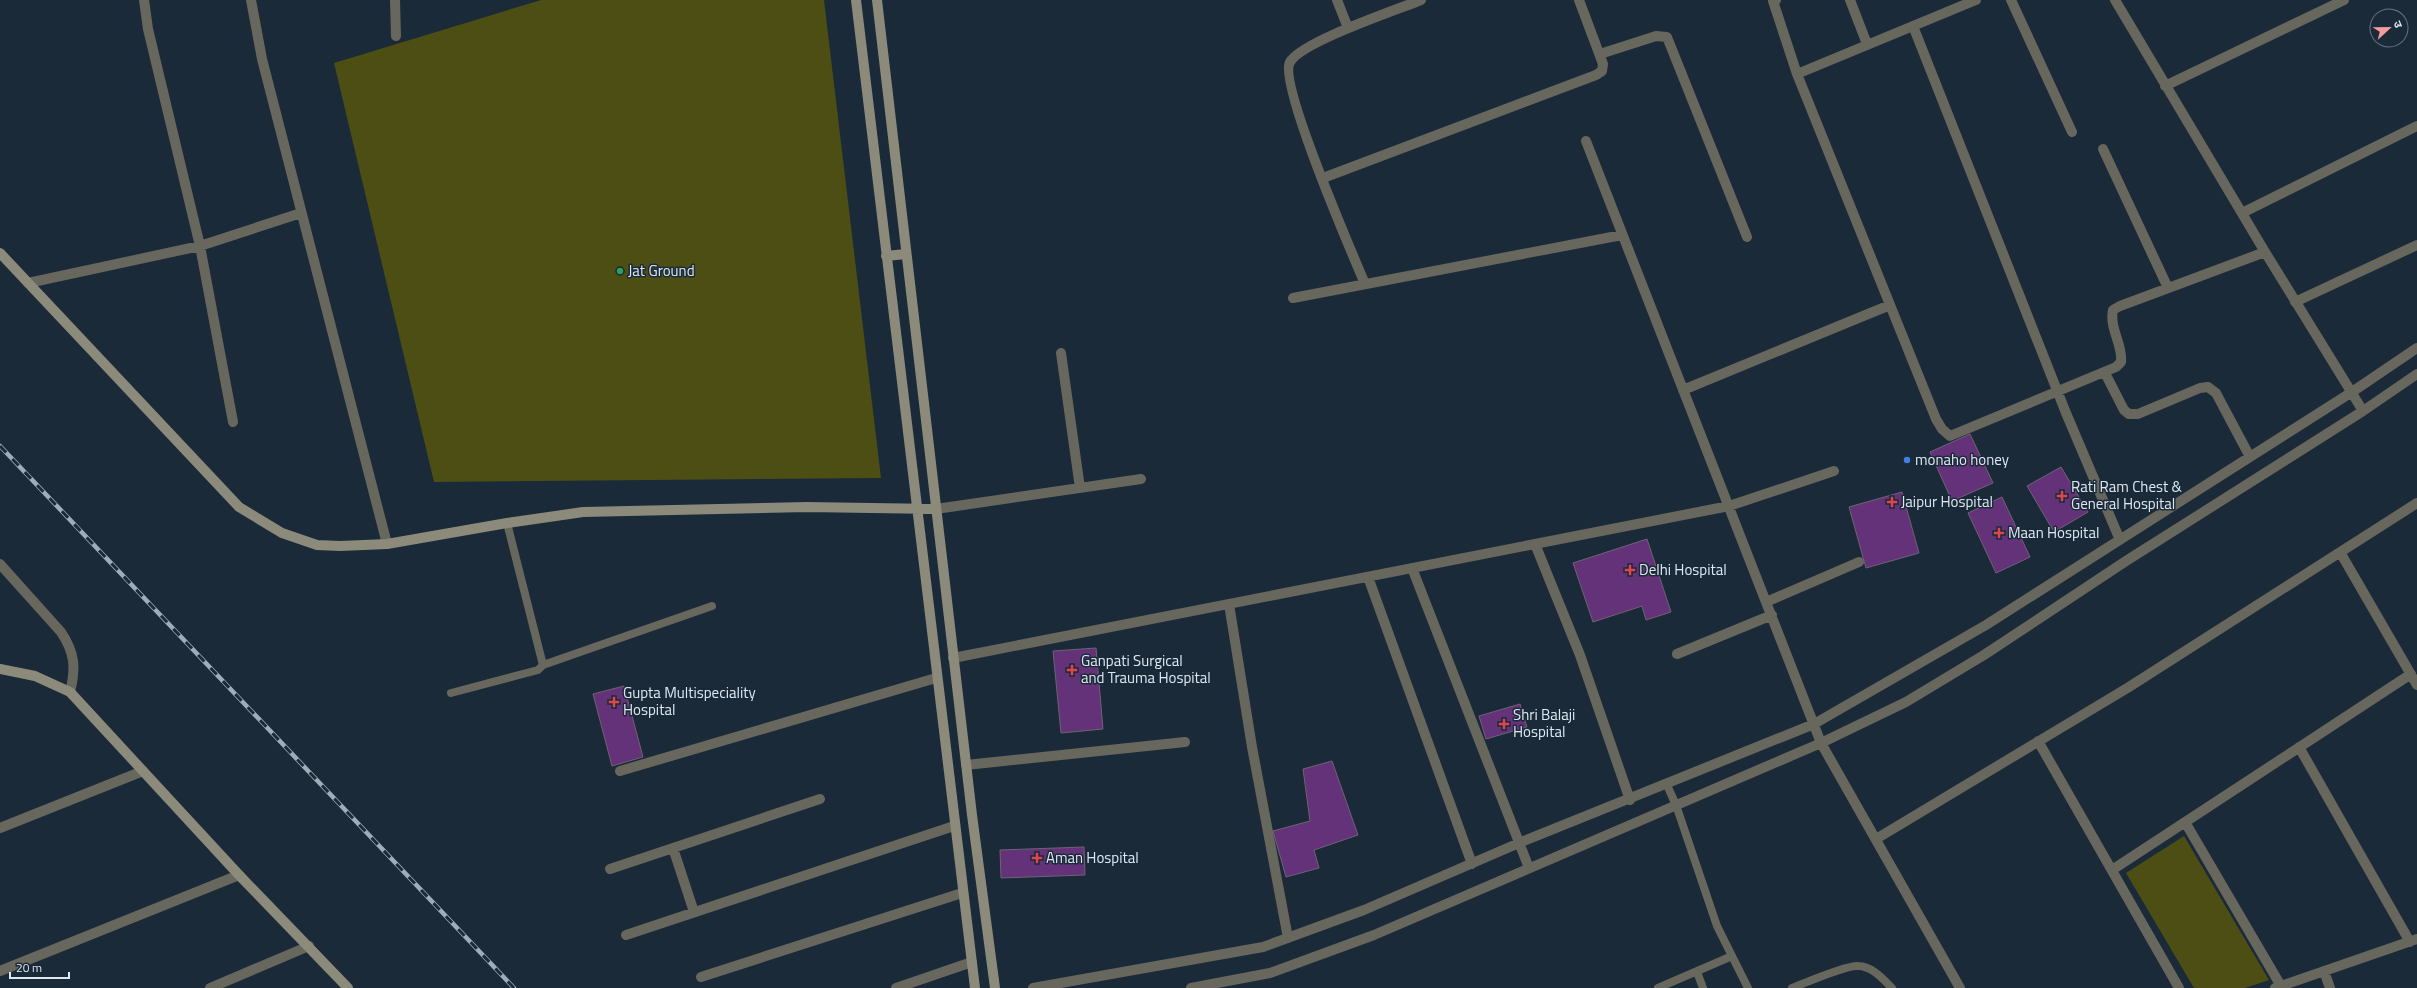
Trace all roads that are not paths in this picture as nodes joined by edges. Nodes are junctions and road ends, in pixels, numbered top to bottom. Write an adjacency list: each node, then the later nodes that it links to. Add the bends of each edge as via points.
1 (144, 0): 32 (street, via 148,29)
2 (251, 0): 27 (street, via 262,59)
3 (395, 0): 17 (street)
4 (856, 0): 36 (main road)
5 (877, 0): 35 (main road)
6 (1337, 0): 16 (street)
7 (1420, 0): 16 (street)
8 (1579, 0): 19 (street)
9 (1774, 0): 20 (street)
10 (1850, 0): 18 (street)
11 (1976, 0): 15 (street)
12 (2011, 0): 23 (street)
13 (2116, 0): 21 (street)
14 (2344, 0): 21 (street)
15 (1913, 26): 18 (street); 48 (street)
16 (1348, 28): 26 (street, via 1295,55 1289,63 1288,73 1300,119)
17 (396, 36)
18 (1867, 44): 20 (street)
19 (1600, 54): 26 (street, via 1602,71 1596,75); 30 (street, via 1656,36 1667,37)
20 (1797, 74): 42 (street)
21 (2165, 86): 28 (street)
22 (2417, 126): 28 (street)
23 (2072, 132)
24 (1586, 141): 29 (street)
25 (2102, 149): 39 (street)
26 (1323, 178): 38 (street)
27 (301, 213): 32 (street); 62 (street)
28 (2242, 213): 33 (street)
29 (1622, 235): 38 (street); 47 (street)
30 (1747, 237)
31 (2417, 245): 41 (street)
32 (200, 246): 37 (street); 51 (street)
33 (2265, 252): 39 (street); 41 (street)
34 (0, 253): 37 (main road)
35 (906, 254): 36 (main road); 59 (main road)
36 (886, 256): 58 (main road)
37 (28, 283): 62 (main road, via 239,507 282,533 317,545)
38 (1364, 284): 40 (street)
39 (2168, 288): 45 (street, via 2113,310 2111,321 2122,354 2121,362)
40 (1292, 298)
41 (2295, 302): 49 (street)
42 (1890, 305): 47 (street); 48 (street, via 1936,419 1950,436)
43 (2417, 348): 49 (street)
44 (1061, 353): 55 (street)
45 (2105, 373): 48 (street); 52 (street, via 2124,410 2129,414 2138,414 2200,388 2208,388 2216,394)
46 (2417, 374): 50 (street)
47 (1683, 390): 57 (street)
48 (2058, 391): 61 (street)
49 (2352, 392): 50 (street); 52 (street)
50 (2363, 412): 85 (street, via 2126,561 1984,656 1906,702)
51 (233, 422)
52 (2250, 457): 61 (street)
53 (1834, 471): 57 (street)
54 (1141, 479): 55 (street)
55 (1080, 488): 59 (street)
56 (2417, 502): 64 (street)
57 (1728, 506): 63 (street); 69 (street)
58 (916, 509): 59 (main road); 60 (main road, via 807,507 583,512); 78 (main road)
59 (936, 509): 74 (main road)
60 (507, 523): 62 (main road); 75 (lane)
61 (2120, 540): 82 (street, via 1986,625)
62 (387, 544)
63 (1535, 544): 67 (street); 92 (street, via 1580,655)
64 (2340, 552): 77 (street); 83 (street)
65 (1858, 562): 69 (street)
66 (0, 564): 80 (street, via 61,632 72,651 74,668)
67 (1412, 568): 68 (street); 98 (street)
68 (1368, 577): 70 (street); 100 (street)
69 (1766, 602): 72 (street)
70 (1229, 604): 74 (street); 108 (street, via 1252,747)
71 (712, 606): 75 (lane)
72 (1772, 615): 73 (street); 82 (street)
73 (1677, 654)
74 (953, 658): 87 (main road)
75 (543, 665): 81 (lane, via 538,670)
76 (0, 669): 80 (main road, via 35,676)
77 (2411, 674): 79 (street); 86 (street)
78 (936, 678): 89 (street); 95 (main road)
79 (2417, 685)
80 (70, 692): 88 (main road)
81 (451, 693)
82 (1814, 724): 85 (street); 90 (street)
83 (2038, 741): 97 (street); 103 (street)
84 (1185, 742): 87 (street)
85 (1822, 743): 93 (street); 97 (street)
86 (2299, 747): 94 (street); 109 (street)
87 (966, 765): 123 (main road)
88 (143, 771): 96 (street); 104 (main road)
89 (620, 771)
90 (1667, 786): 92 (street); 93 (lane)
91 (820, 799): 99 (street)
92 (1630, 800): 98 (street)
93 (1676, 805): 101 (street); 111 (lane, via 1717,926)
94 (2185, 822): 103 (street); 118 (street)
95 (954, 826): 105 (main road); 106 (street)
96 (0, 828)
97 (1876, 839): 131 (street)
98 (1519, 844): 100 (street); 101 (street)
99 (673, 848): 102 (street); 106 (street)
100 (1472, 864): 108 (street, via 1364,910)
101 (1529, 868): 125 (street, via 1374,935 1270,973)
102 (610, 869)
103 (2112, 870): 132 (street)
104 (239, 875): 110 (main road); 113 (street)
105 (962, 893): 112 (main road); 116 (street)
106 (694, 912): 107 (street)
107 (626, 935)
108 (1288, 938): 124 (street, via 1263,947)
109 (2413, 940): 114 (street)
110 (309, 946): 119 (street); 120 (main road)
111 (1732, 956): 115 (lane); 128 (lane)
112 (972, 962): 121 (street); 122 (main road)
113 (0, 971)
114 (2324, 971): 118 (street); 133 (street)
115 (1697, 972): 117 (lane); 127 (lane)
116 (701, 977)
117 (1675, 985): 126 (lane)
118 (2278, 987)
119 (210, 988)
120 (348, 988)
121 (896, 988)
122 (975, 988)
123 (995, 988)
124 (1033, 988)
125 (1190, 988)
126 (1658, 988)
127 (1703, 988)
128 (1748, 988)
129 (1792, 988): 130 (lane, via 1858,966 1875,972)
130 (1892, 988)
131 (1960, 988)
132 (2178, 988)
133 (2330, 988)

